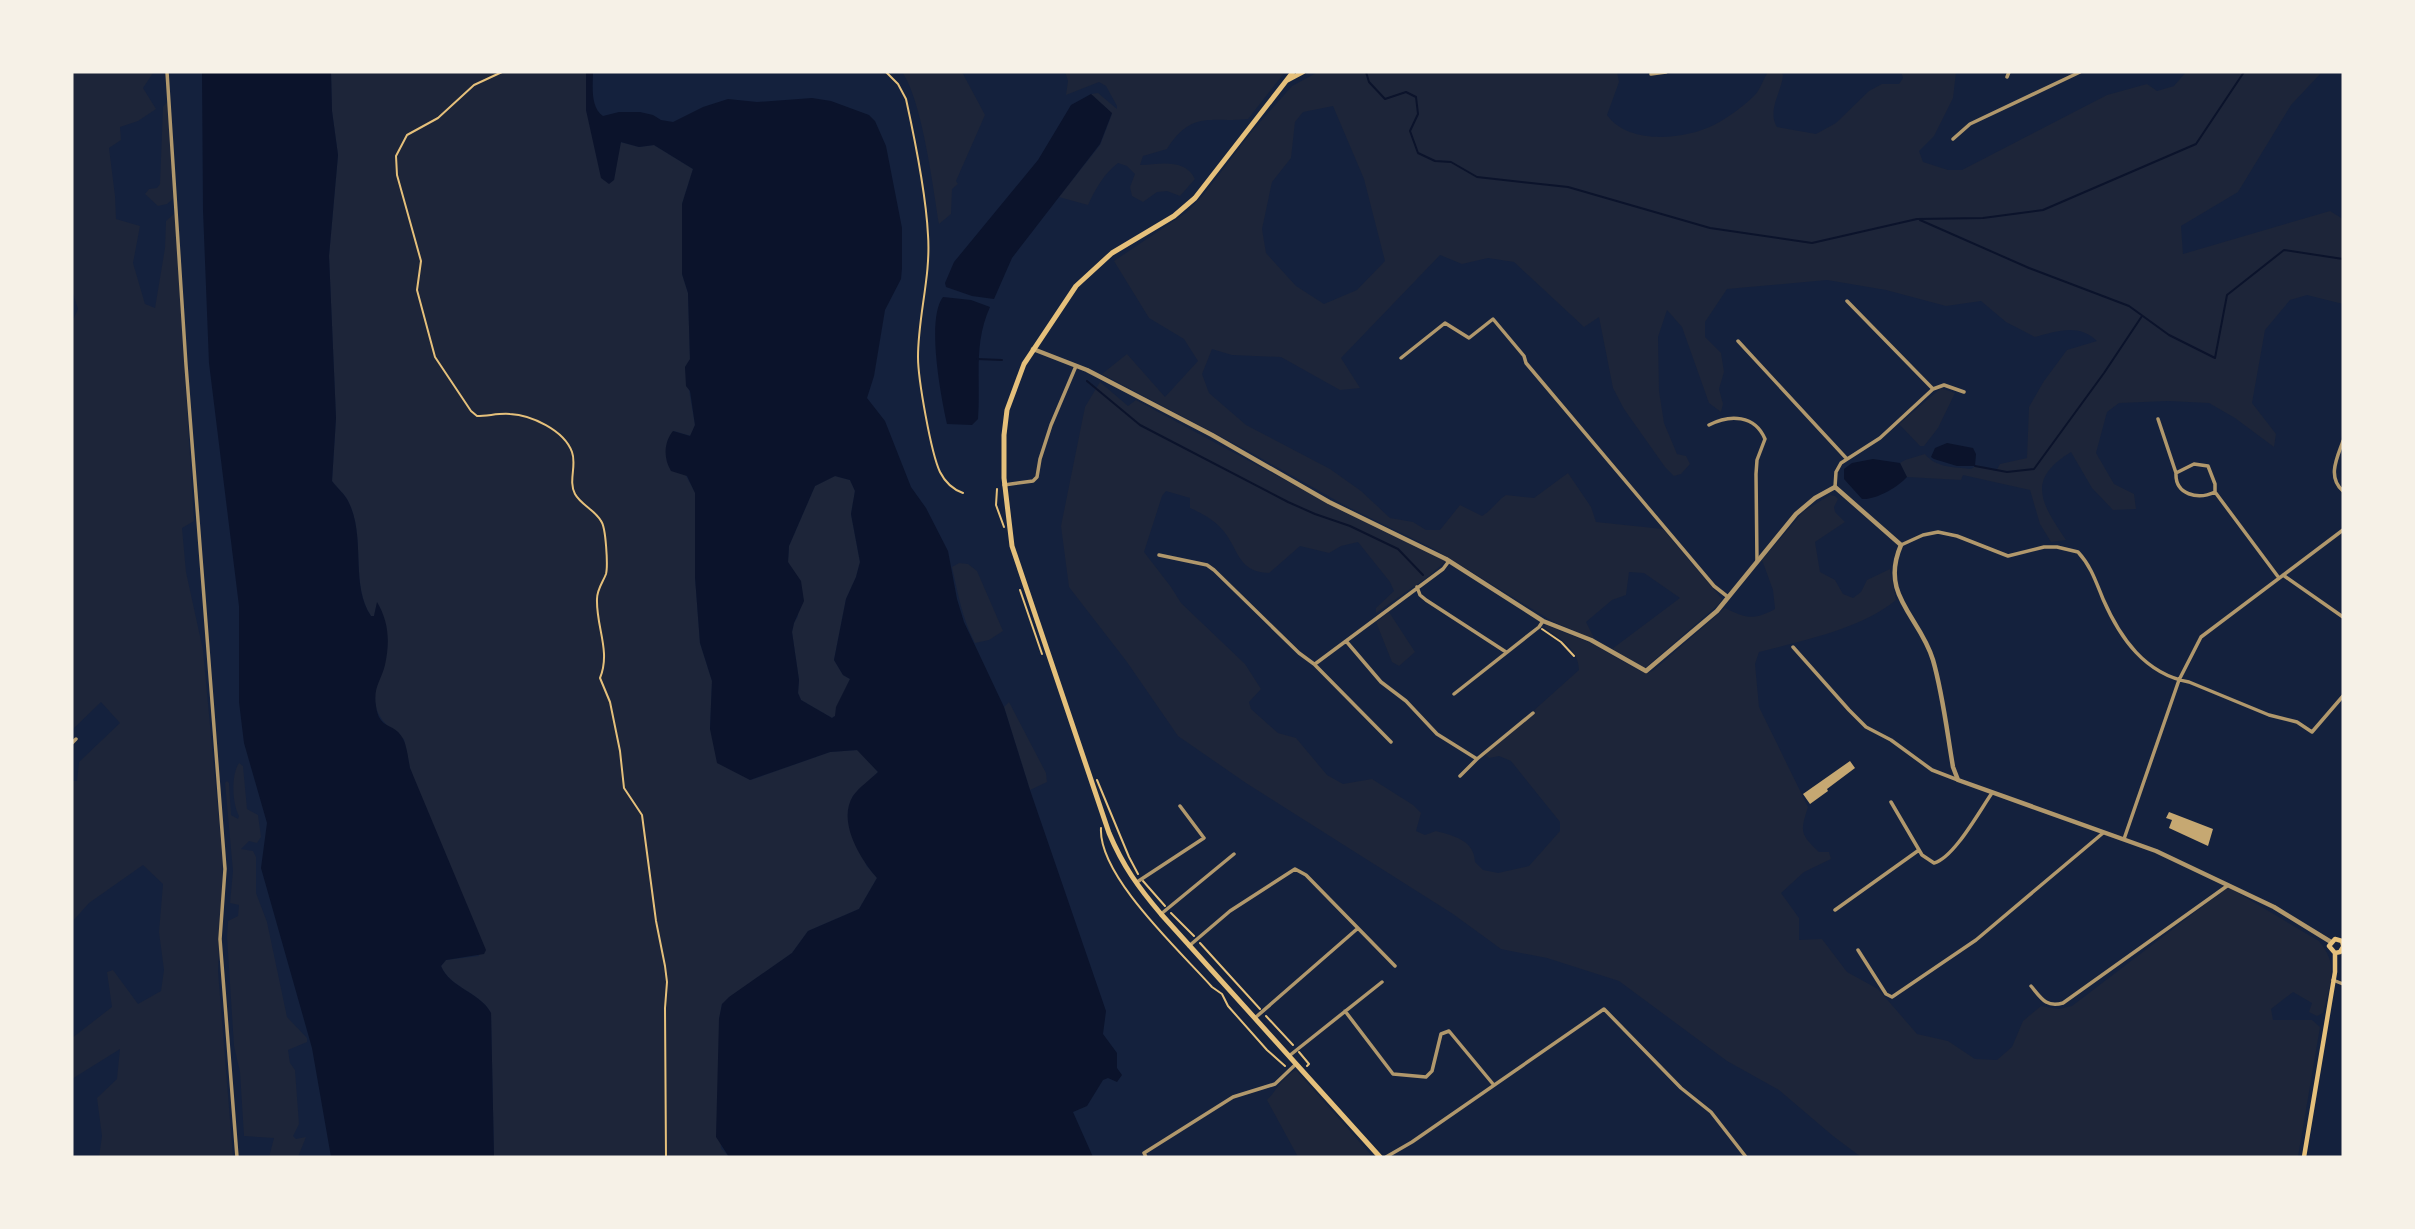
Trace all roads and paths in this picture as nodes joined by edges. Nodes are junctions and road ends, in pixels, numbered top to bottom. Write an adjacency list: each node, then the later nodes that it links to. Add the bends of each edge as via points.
1 (167, 72): 96 (street, via 224,856 220,939)
2 (502, 72): 97 (path, via 474,85 438,118 407,135 396,156 397,175 421,261 418,290 435,357 477,416 524,416 552,429 566,442 572,452 575,493 604,526 607,569 597,597 605,643 600,678 610,702 624,788 642,816 665,966)
3 (886, 72): 30 (path, via 906,99 928,233 918,358 928,420 939,470 951,487)
4 (1293, 72): 11 (main road)
5 (1303, 72): 11 (main road)
6 (1667, 72): 9 (street)
7 (2009, 72): 10 (street)
8 (2080, 72): 12 (street, via 1970,124)
9 (1651, 74)
10 (2007, 77)
11 (1287, 80): 15 (main road, via 1195,198 1098,264 1076,286)
12 (1953, 139)
13 (1847, 302): 18 (street)
14 (1738, 341): 23 (street)
15 (1033, 349): 17 (street); 25 (main road, via 1007,410)
16 (1401, 358): 40 (street, via 1445,323 1468,338 1493,319 1567,412)
17 (1076, 366): 25 (street, via 1051,425 1037,477 1024,484); 35 (street)
18 (1933, 389): 19 (street, via 1944,385); 23 (street, via 1880,438)
19 (1965, 392)
20 (2158, 419): 24 (street)
21 (1709, 425): 36 (street, via 1724,418 1745,419 1757,425 1765,439 1756,474)
22 (2343, 440): 28 (street, via 2333,478)
23 (1847, 459): 26 (street, via 1836,472)
24 (2176, 473): 29 (street, via 2188,495); 29 (street, via 2205,464 2216,484)
25 (1004, 485): 70 (main road, via 1009,530 1022,578 1109,833)
26 (1835, 487): 33 (street); 36 (street, via 1796,513)
27 (996, 489): 32 (path)
28 (2343, 491)
29 (2215, 492): 37 (street)
30 (962, 493)
31 (2343, 530): 37 (street)
32 (1005, 532)
33 (1902, 545): 50 (street, via 1938,532 2008,556 2044,547 2078,552 2119,632 2136,654); 60 (street, via 1895,561 1895,586 1932,657)
34 (1159, 555): 49 (street, via 1207,565)
35 (1449, 561): 39 (street); 42 (street)
36 (1757, 561): 40 (street)
37 (2281, 576): 41 (street); 50 (street, via 2201,637)
38 (1018, 583): 48 (path)
39 (1417, 587): 44 (street); 46 (street, via 1426,600)
40 (1728, 597): 42 (street, via 1646,671 1591,640)
41 (2343, 617)
42 (1543, 621): 43 (street)
43 (1539, 626): 46 (street); 47 (path)
44 (1346, 641): 49 (street); 57 (street, via 1381,682 1437,734)
45 (1793, 647): 60 (street, via 1866,726 1933,770)
46 (1506, 652): 51 (street)
47 (1574, 656)
48 (1044, 659)
49 (1314, 664): 55 (street)
50 (2179, 680): 52 (street, via 2297,722 2312,732); 66 (street)
51 (1454, 694)
52 (2343, 696)
53 (1533, 713): 57 (street)
54 (76, 739): 56 (street)
55 (1391, 742)
56 (72, 743)
57 (1477, 760): 59 (street)
58 (1094, 774): 69 (path)
59 (1460, 776)
60 (1958, 780): 61 (street)
61 (1992, 793): 65 (street); 67 (street, via 1939,862 1929,861)
62 (1891, 802): 67 (street)
63 (1180, 806): 69 (street, via 1203,838)
64 (1101, 827): 94 (path, via 1107,855 1127,890)
65 (2105, 832): 66 (street); 80 (street, via 1976,940 1892,996 1886,994)
66 (2124, 839): 71 (street)
67 (1919, 850): 73 (street)
68 (1234, 854): 72 (street)
69 (1142, 879): 70 (street); 72 (path)
70 (1135, 884): 74 (main road)
71 (2229, 885): 77 (street); 86 (street, via 2063,1003 2045,1003)
72 (1167, 908): 74 (street); 76 (path)
73 (1835, 909)
74 (1161, 914): 79 (main road)
75 (1357, 929): 76 (street, via 1295,869 1230,911); 82 (street); 88 (street)
76 (1197, 939): 79 (street); 88 (path)
77 (2331, 942): 78 (main road); 81 (main road)
78 (2343, 943): 81 (main road)
79 (1189, 946): 89 (main road)
80 (1858, 950)
81 (2335, 953): 83 (main road)
82 (1395, 966)
83 (2333, 980): 85 (street); 102 (main road)
84 (1382, 982): 87 (street)
85 (2343, 984)
86 (2031, 986)
87 (1345, 1011): 90 (street); 95 (street, via 1393,1074 1426,1077 1432,1071 1441,1034 1449,1031)
88 (1262, 1012): 89 (street); 90 (path)
89 (1255, 1018): 91 (main road)
90 (1297, 1049): 91 (street); 93 (path)
91 (1289, 1056): 92 (main road)
92 (1296, 1064): 94 (street); 99 (main road)
93 (1309, 1064)
94 (1289, 1071): 98 (street, via 1275,1084 1233,1097 1144,1153)
95 (1493, 1084): 100 (street); 101 (street, via 1604,1009 1681,1088 1711,1112)
96 (237, 1157)
97 (666, 1157)
98 (1146, 1157)
99 (1380, 1157)
100 (1386, 1157)
101 (1746, 1157)
102 (2304, 1157)

